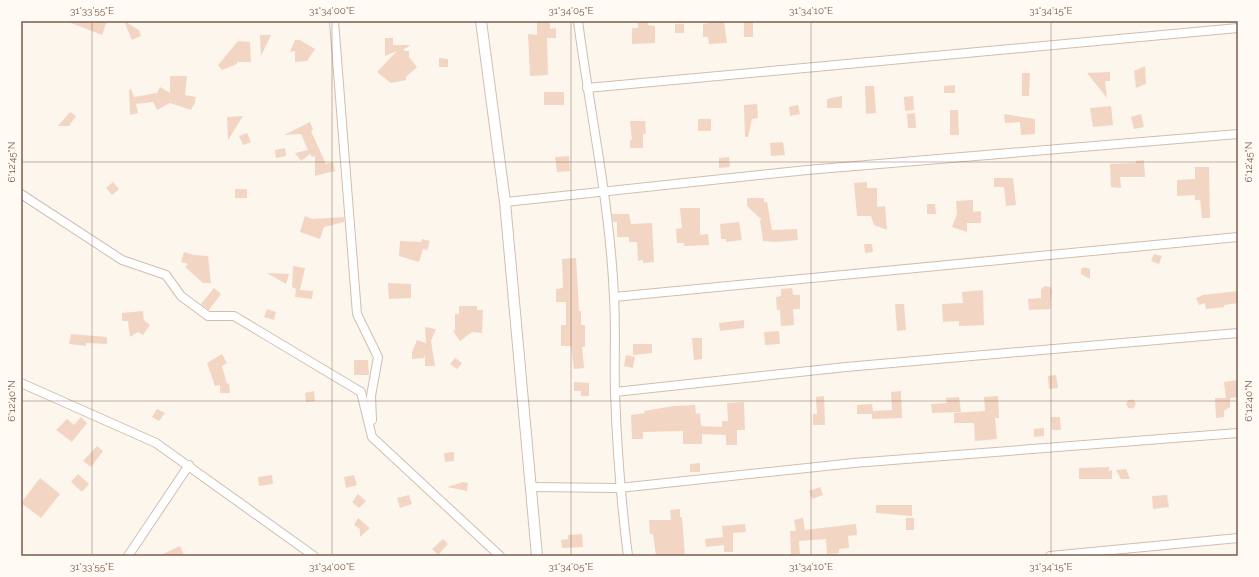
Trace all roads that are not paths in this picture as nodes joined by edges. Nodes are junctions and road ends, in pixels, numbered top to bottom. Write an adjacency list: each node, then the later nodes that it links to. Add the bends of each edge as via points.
1 (334, 21): 16 (street, via 357,314 378,357 371,396)
2 (481, 21): 9 (street)
3 (578, 21): 5 (street)
4 (1238, 28): 5 (street)
5 (587, 88): 7 (street)
6 (1238, 134): 7 (street, via 807,170)
7 (605, 192): 9 (street); 11 (street)
8 (21, 194): 16 (street, via 122,260 166,275 181,296 208,316 234,316 361,392)
9 (505, 202): 18 (street)
10 (1238, 236): 11 (street)
11 (614, 296): 14 (street)
12 (1238, 333): 14 (street, via 846,367)
13 (21, 383): 17 (street, via 156,443)
14 (615, 392): 19 (street)
15 (1238, 433): 19 (street, via 854,463)
16 (372, 437): 23 (street)
17 (189, 465): 21 (street); 22 (street)
18 (531, 487): 19 (street); 24 (street)
19 (619, 488): 25 (street)
20 (1238, 538): 26 (street)
21 (128, 556)
22 (314, 556)
23 (500, 556)
24 (537, 556)
25 (628, 556)
26 (1050, 556)

